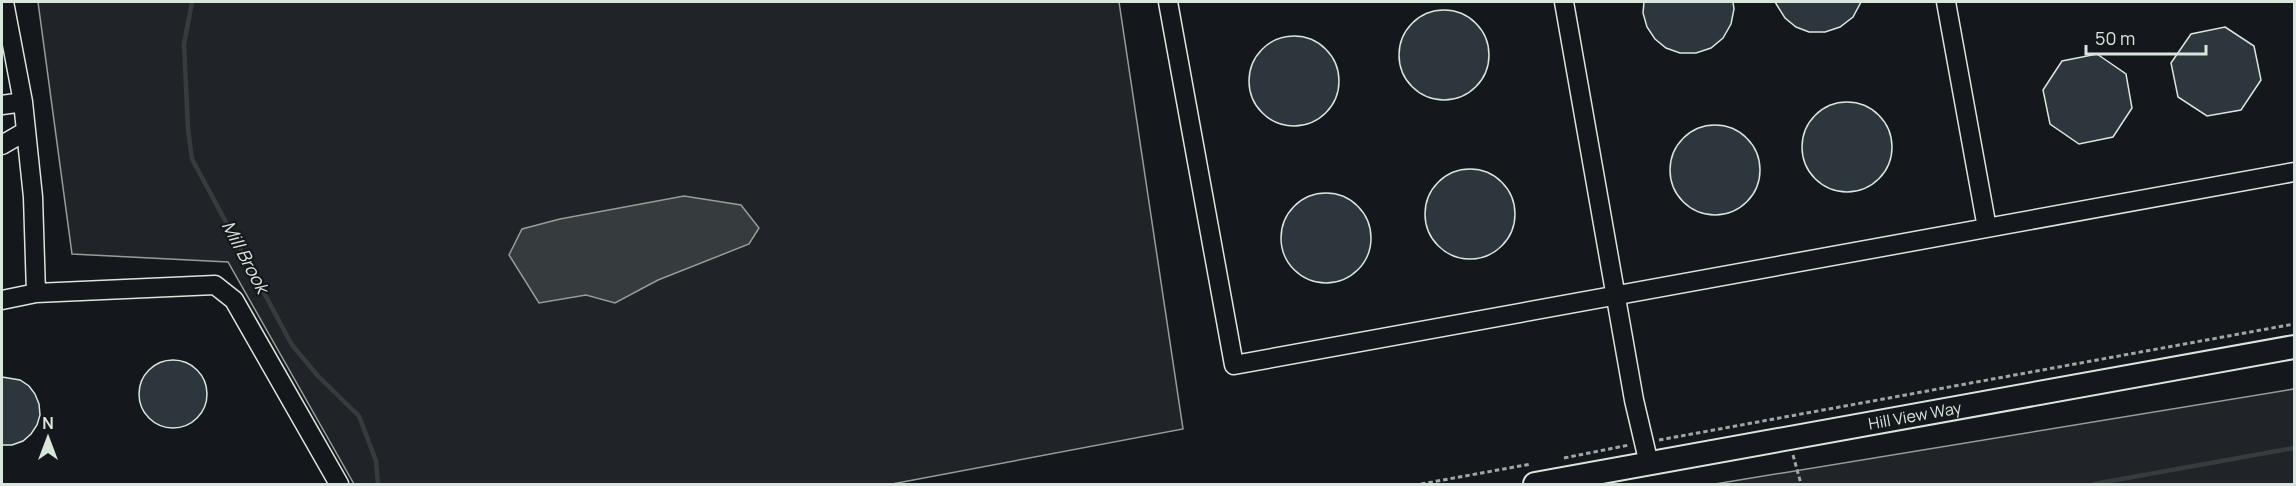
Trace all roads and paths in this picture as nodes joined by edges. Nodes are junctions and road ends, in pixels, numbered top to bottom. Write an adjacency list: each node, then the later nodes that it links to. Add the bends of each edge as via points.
1 (4, 2): 5 (lane)
2 (1168, 2): 12 (lane, via 1234,365)
3 (1564, 2): 12 (lane)
4 (1946, 2): 10 (lane)
5 (23, 102): 6 (lane); 7 (lane)
6 (2, 105)
7 (26, 130): 8 (lane); 11 (lane)
8 (2, 145)
9 (2295, 172): 10 (lane)
10 (1987, 228): 12 (lane)
11 (36, 293): 13 (lane); 20 (lane, via 215,285 234,300)
12 (1617, 295): 17 (lane)
13 (2, 300)
14 (2295, 324): 17 (path)
15 (2295, 347): 16 (main road, Hill View Way)
16 (1789, 439): 17 (main road, Hill View Way); 22 (path)
17 (1646, 453): 18 (path); 19 (main road, Hill View Way)
18 (1562, 458)
19 (1537, 473): 21 (path)
20 (339, 484)
21 (1421, 484)
22 (1801, 484)

